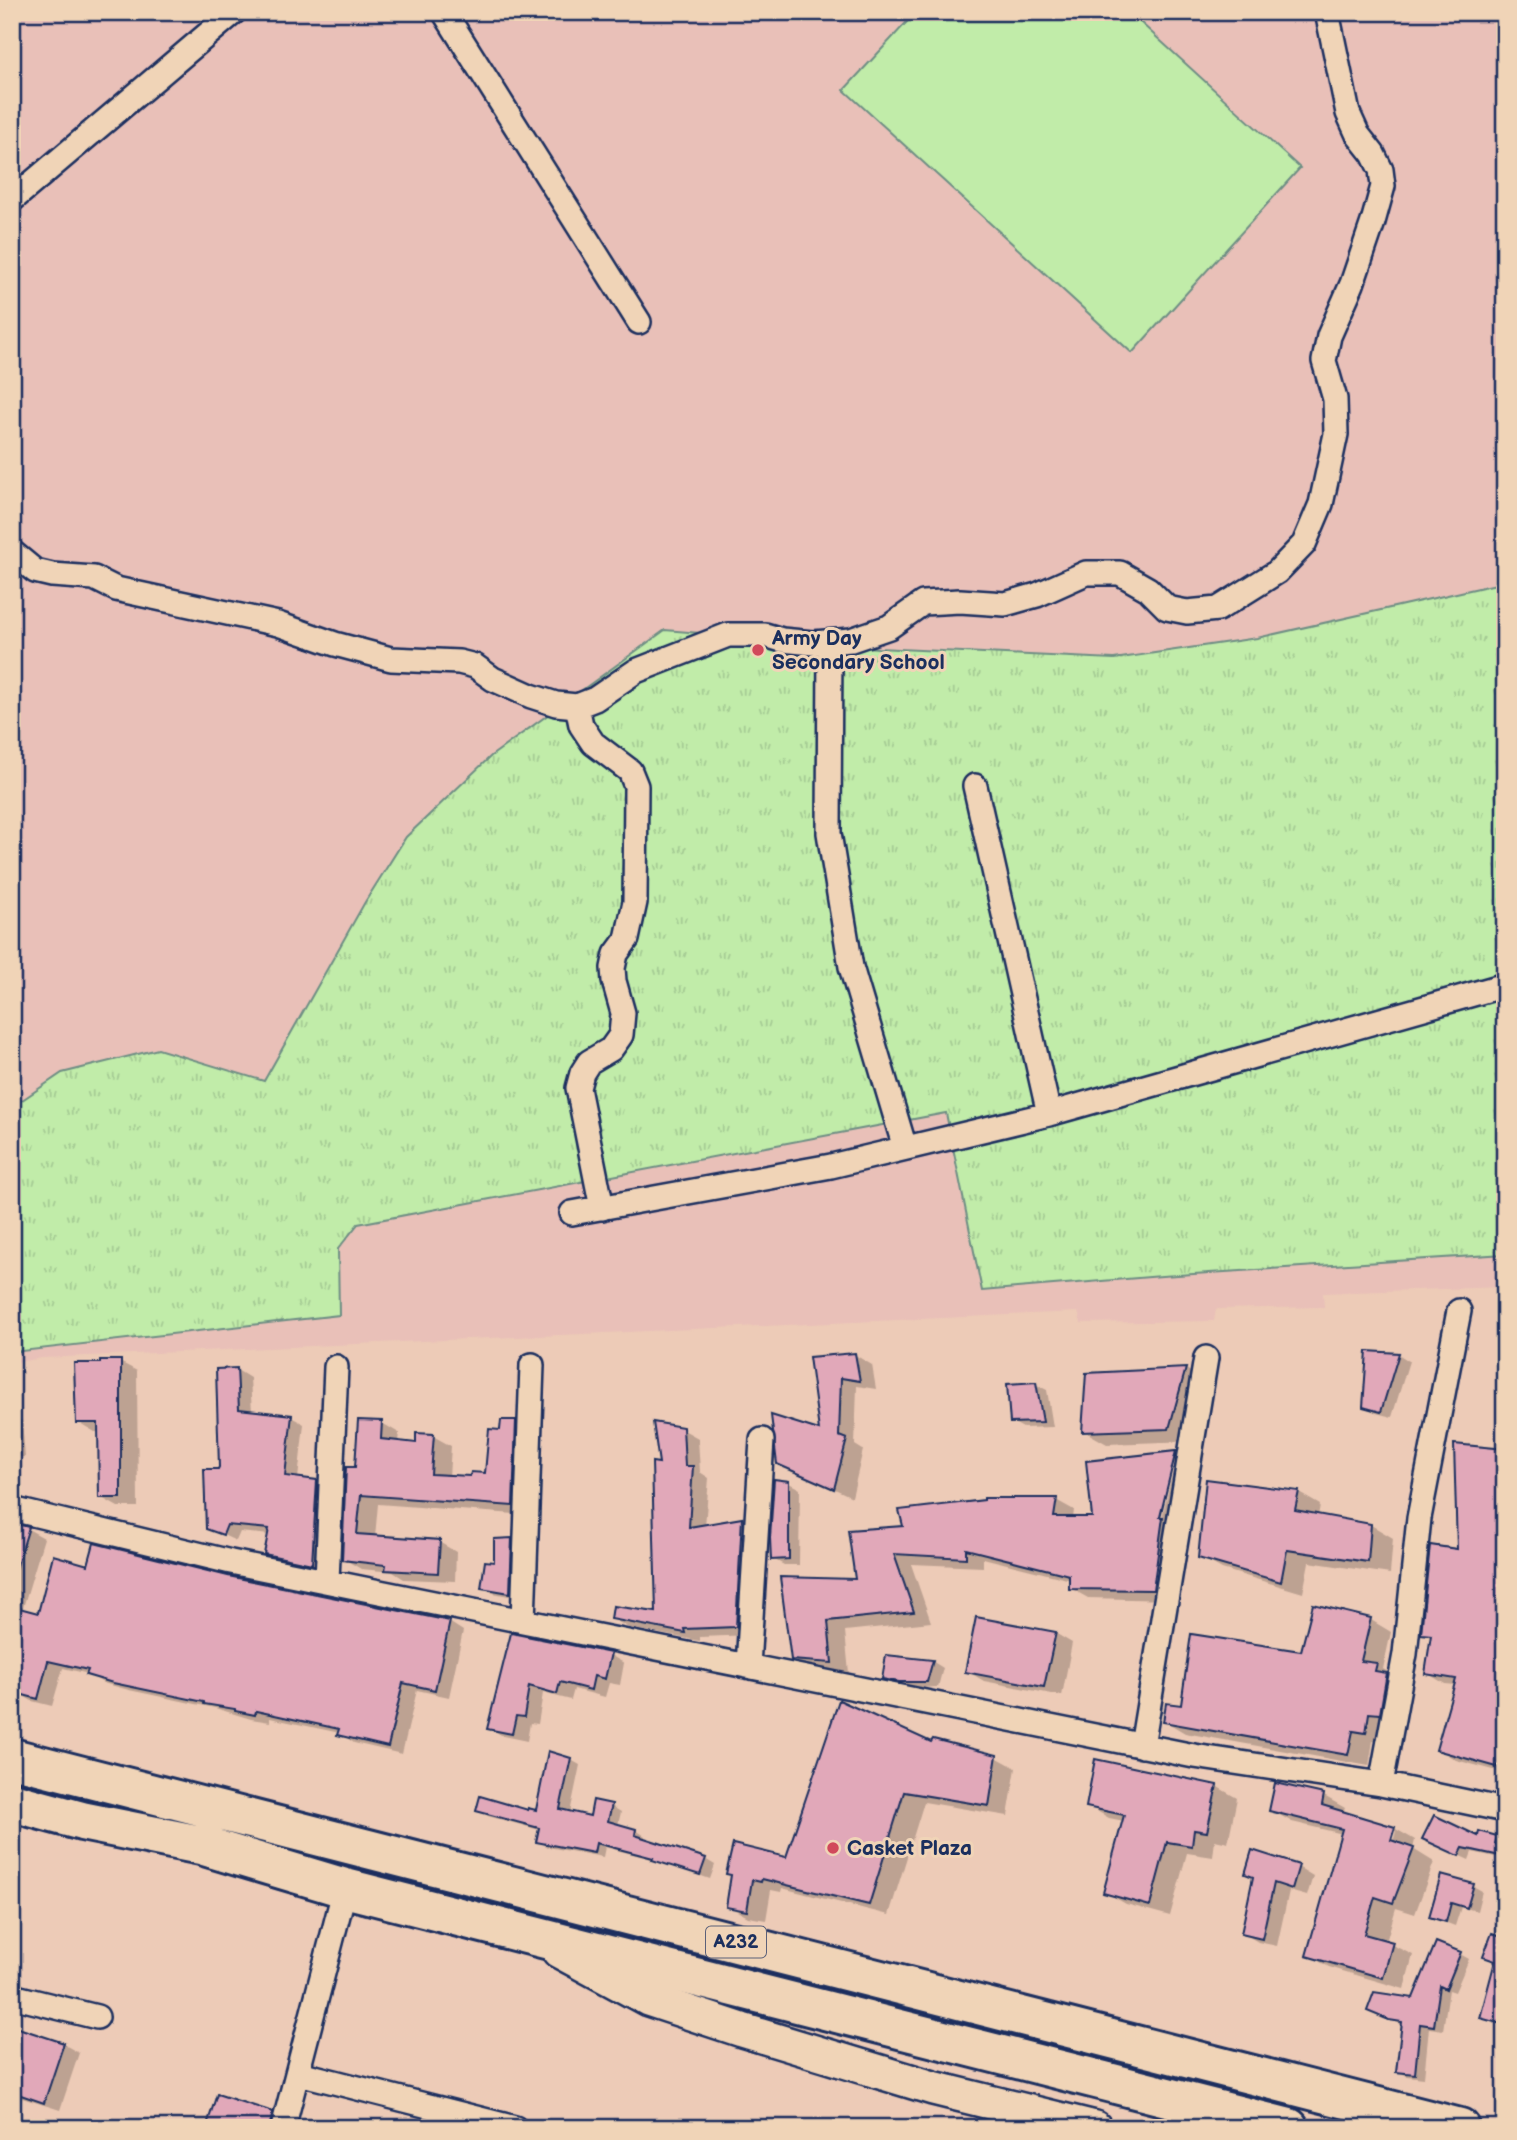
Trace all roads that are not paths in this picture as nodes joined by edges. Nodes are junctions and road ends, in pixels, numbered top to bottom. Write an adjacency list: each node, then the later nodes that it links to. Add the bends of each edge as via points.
1 (234, 12): 4 (street)
2 (444, 12): 5 (street)
3 (1327, 12): 7 (street, via 1348,113 1381,170 1383,186 1352,284 1329,336 1324,361 1335,399 1335,434 1321,504 1304,544 1277,572 1218,609 1186,612 1167,608 1148,589 1121,573 1086,573 1005,604 923,603 889,627)
4 (12, 200)
5 (639, 322)
6 (12, 552): 8 (street, via 35,571 94,578 116,589 278,624 391,659 459,662 531,696)
7 (830, 642): 8 (street, via 728,635 636,671); 12 (street, via 829,833 851,967)
8 (577, 706): 13 (street, via 581,725 593,743 630,771 636,786 635,902 627,939 613,968 623,1013 621,1035 611,1049 589,1062 578,1088)
9 (975, 786): 11 (street)
10 (1505, 985): 11 (street)
11 (1049, 1114): 12 (street)
12 (905, 1148): 13 (street)
13 (602, 1208): 14 (street)
14 (572, 1213)
15 (1459, 1311): 26 (street, via 1419,1518 1405,1654)
16 (1206, 1358): 24 (street)
17 (533, 1365): 22 (street)
18 (337, 1367): 21 (street)
19 (762, 1440): 23 (street)
20 (12, 1509): 21 (street)
21 (327, 1581): 22 (street)
22 (523, 1621): 23 (street)
23 (748, 1666): 24 (street)
24 (1142, 1746): 26 (street)
25 (12, 1758): 38 (highway, A232)
26 (1381, 1784): 28 (street)
27 (12, 1802): 29 (highway, A232, via 201,1845)
28 (1505, 1810)
29 (345, 1888): 30 (highway, A232); 33 (street)
30 (529, 1935): 36 (main road, via 648,1999 933,2088); 37 (highway, A232)
31 (12, 1996): 32 (street)
32 (97, 2017)
33 (299, 2073): 34 (street); 35 (street)
34 (283, 2128)
35 (515, 2128)
36 (1096, 2128)
37 (1289, 2128)
38 (1460, 2128)

